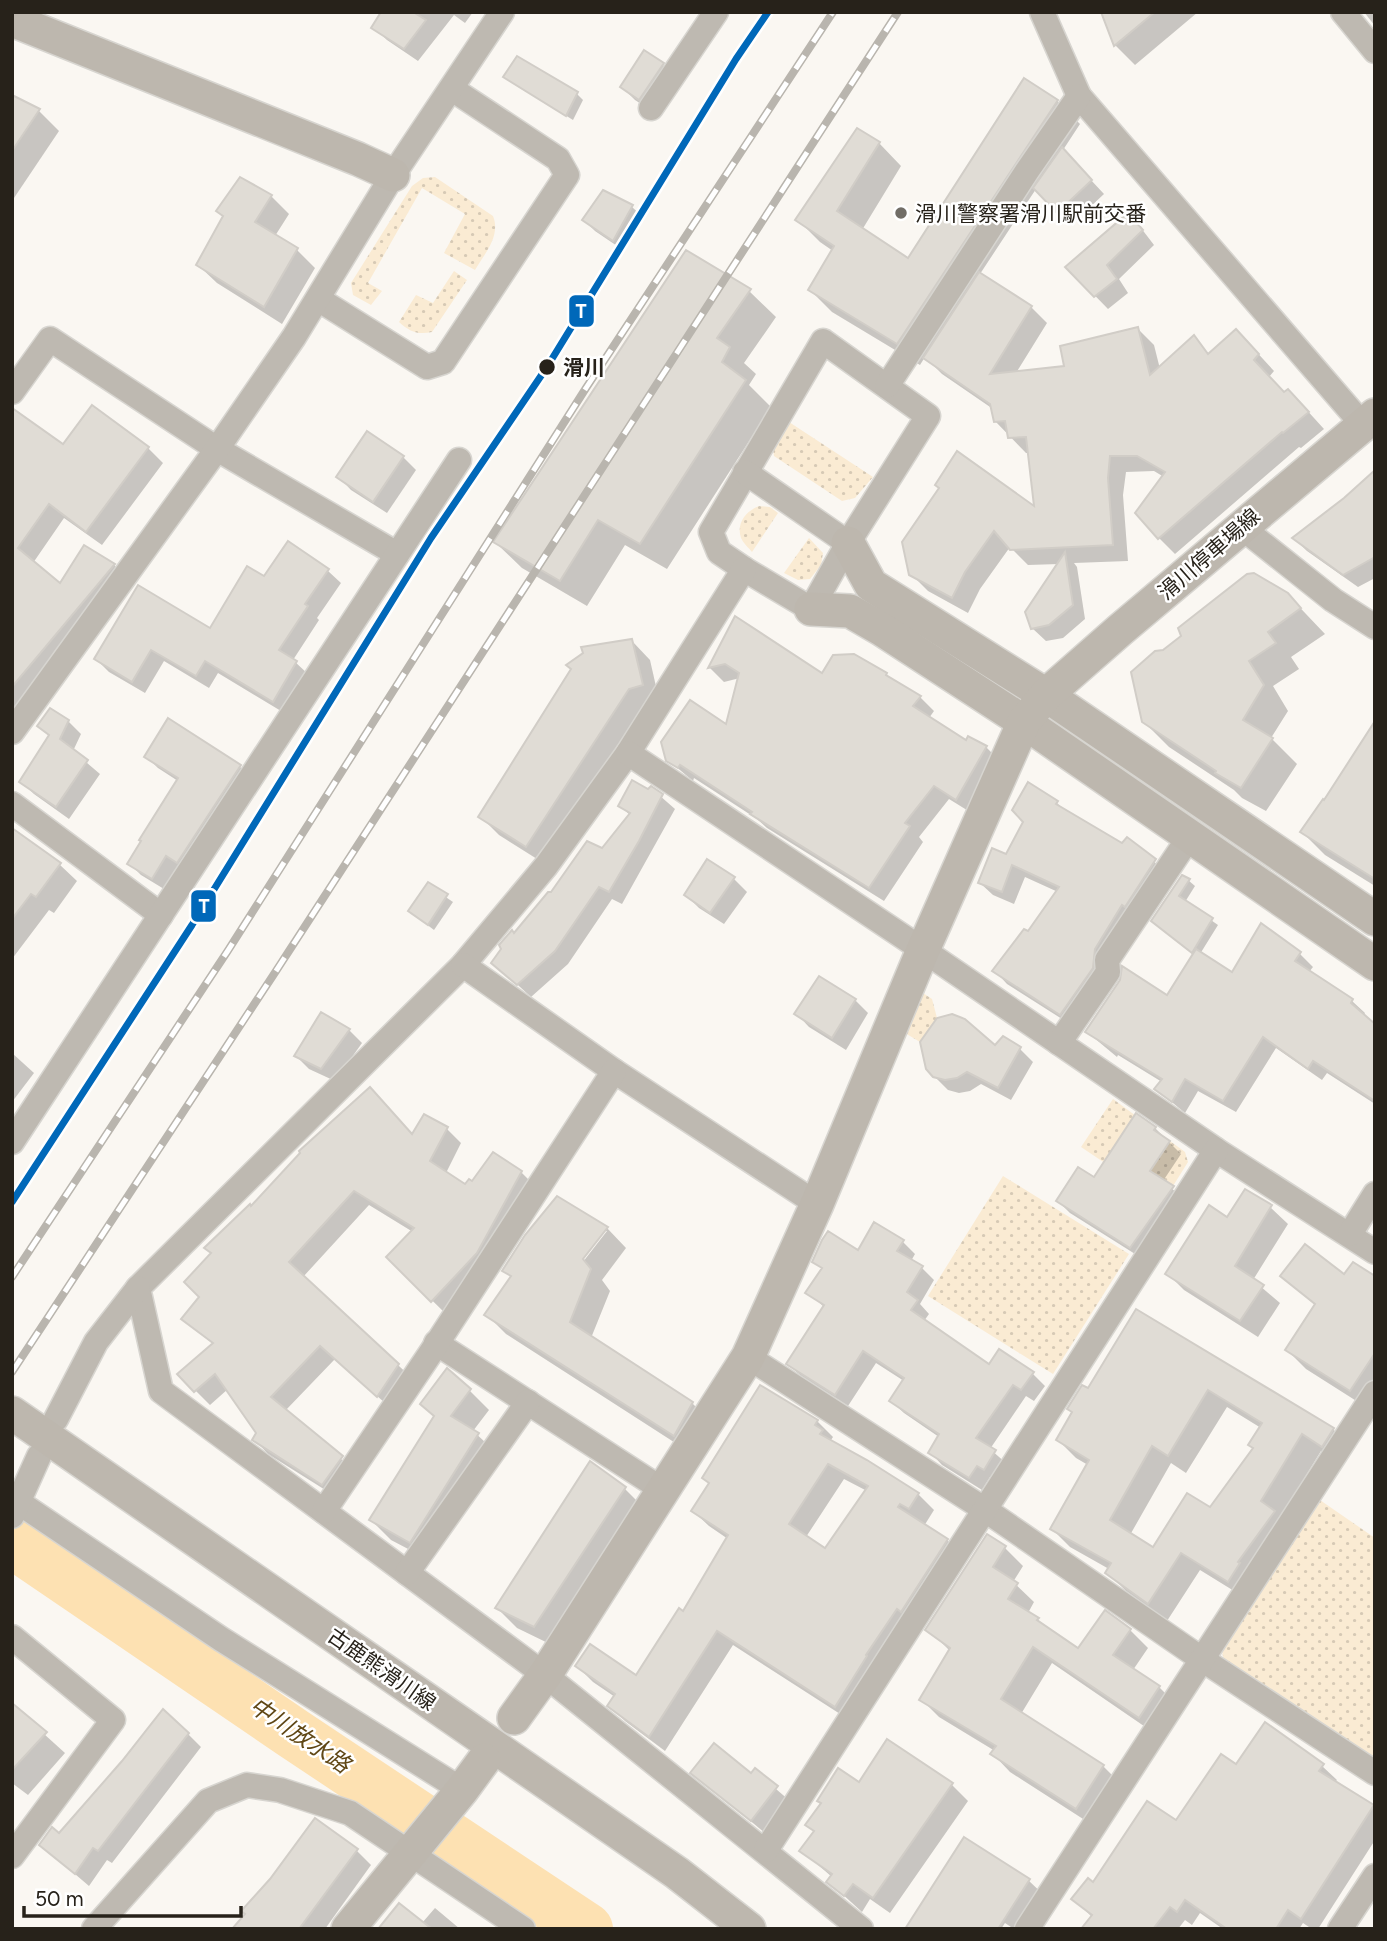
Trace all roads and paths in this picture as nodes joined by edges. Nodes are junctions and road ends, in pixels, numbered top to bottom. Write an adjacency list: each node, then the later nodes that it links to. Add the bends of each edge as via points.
1 (502, 12): 7 (street)
2 (715, 12): 9 (street)
3 (1042, 12): 8 (street)
4 (1343, 12): 6 (street)
5 (12, 20): 10 (street)
6 (1375, 51)
7 (452, 89): 10 (street); 11 (street, via 558,159 567,175 443,362 427,368)
8 (1079, 96): 12 (street); 14 (street)
9 (651, 108)
10 (393, 175): 11 (street)
11 (318, 299): 15 (street)
12 (887, 386): 17 (street, via 823,341); 19 (street, via 928,416)
13 (12, 392): 15 (street, via 50,339)
14 (1369, 420): 18 (street, 滑川停車場線)
15 (217, 449): 20 (street); 26 (street)
16 (459, 460): 20 (street)
17 (745, 472): 19 (street); 21 (street, via 710,533 719,552)
18 (1240, 526): 23 (street, via 1332,600); 24 (street, 滑川停車場線)
19 (848, 543): 22 (street); 24 (street, via 871,585)
20 (397, 554): 30 (street)
21 (744, 569): 22 (street); 27 (street)
22 (811, 609): 25 (street, via 850,611)
23 (1375, 627)
24 (1046, 695): 25 (street, 滑川停車場線); 31 (street)
25 (1024, 722): 29 (street); 32 (street, 滑川停車場線)
26 (12, 732)
27 (628, 753): 32 (street); 34 (street, via 546,866)
28 (12, 804): 30 (street)
29 (1189, 836): 33 (street); 35 (street, via 1107,960 1108,972)
30 (161, 915): 37 (street)
31 (1375, 919)
32 (923, 950): 35 (street); 40 (street, 滑川停車場線)
33 (1375, 964)
34 (463, 965): 36 (street); 43 (street)
35 (1059, 1043): 38 (street)
36 (614, 1072): 40 (street); 44 (street)
37 (12, 1142)
38 (1216, 1150): 41 (street); 50 (street)
39 (1375, 1194): 41 (street)
40 (817, 1204): 45 (street, 滑川停車場線)
41 (1350, 1234): 42 (street)
42 (1375, 1252)
43 (138, 1288): 48 (street); 52 (street, via 162,1391)
44 (436, 1343): 47 (street); 52 (street)
45 (748, 1357): 49 (street, 滑川停車場線); 50 (street)
46 (1375, 1393): 55 (street)
47 (528, 1402): 49 (street); 53 (street)
48 (35, 1429): 51 (street); 68 (street, 古鹿熊滑川線, via 677,1873)
49 (663, 1490): 56 (street, 滑川停車場線)
50 (984, 1509): 55 (street); 62 (street)
51 (15, 1510): 60 (street, via 221,1639)
52 (324, 1511): 53 (street)
53 (407, 1573): 56 (street)
54 (12, 1637): 63 (street, via 113,1720)
55 (1203, 1660): 59 (street); 70 (street)
56 (545, 1675): 57 (street, 滑川停車場線); 62 (street)
57 (514, 1718)
58 (484, 1760): 60 (street)
59 (1375, 1773)
60 (457, 1797): 61 (street)
61 (412, 1850): 65 (street, via 350,1813 280,1790 247,1785 208,1801); 66 (street); 67 (street)
62 (766, 1850): 69 (street)
63 (12, 1856)
64 (1375, 1875): 71 (street)
65 (94, 1929)
66 (348, 1929)
67 (523, 1929)
68 (749, 1929)
69 (861, 1929)
70 (1027, 1929)
71 (1340, 1929)

